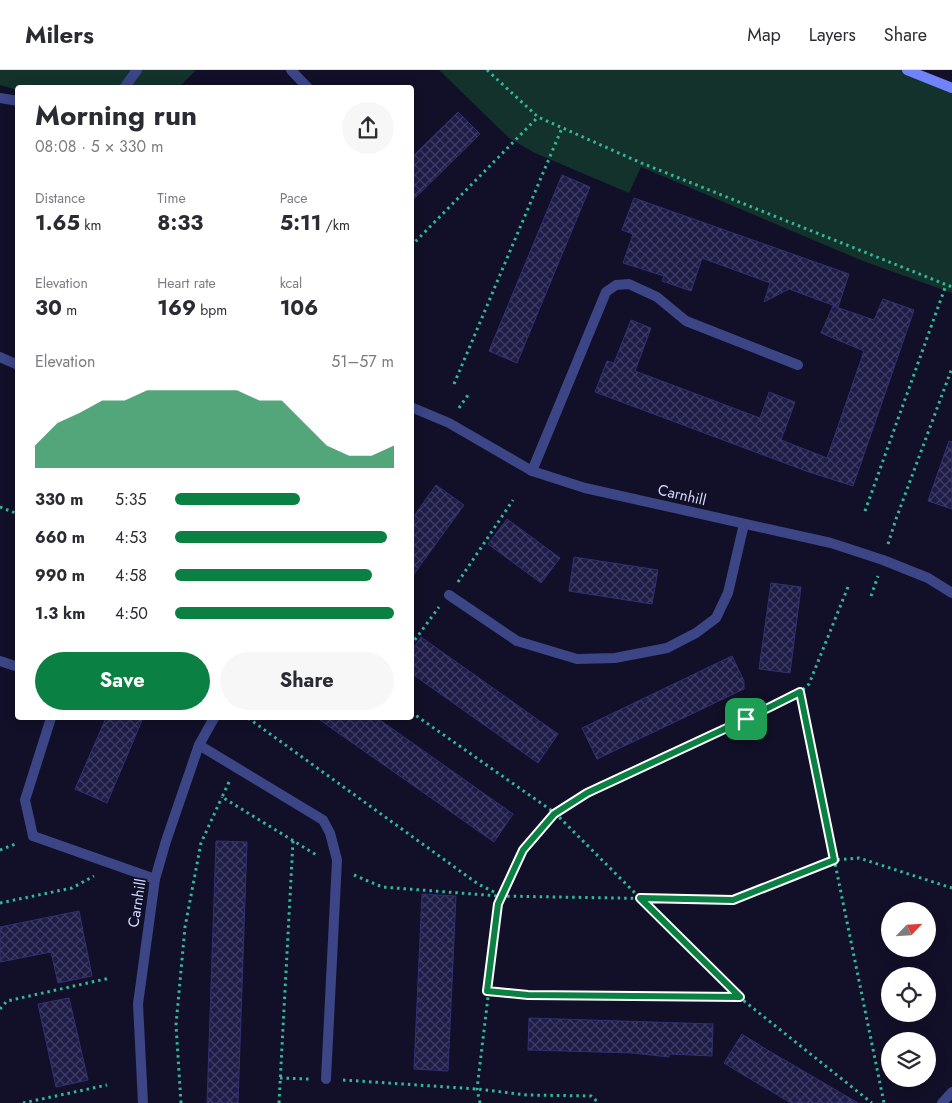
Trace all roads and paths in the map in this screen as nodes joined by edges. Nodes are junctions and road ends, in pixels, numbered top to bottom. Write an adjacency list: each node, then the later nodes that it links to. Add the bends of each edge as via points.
1 (137, 70): 5 (street)
2 (291, 70): 6 (street)
3 (487, 70): 10 (path)
4 (907, 70): 7 (main road)
5 (126, 85)
6 (305, 85)
7 (952, 88)
8 (0, 98): 9 (street)
9 (15, 100)
10 (538, 117): 11 (path); 12 (path)
11 (562, 128): 13 (path); 19 (path)
12 (414, 243)
13 (946, 285): 14 (path); 24 (path)
14 (952, 287)
15 (0, 357): 16 (street)
16 (15, 364)
17 (798, 365): 21 (street, via 686,321 657,297 629,284 616,284 606,292)
18 (952, 368): 27 (path)
19 (454, 384)
20 (414, 408): 21 (street, Carnhill, via 449,423)
21 (532, 471): 26 (street, Carnhill, via 585,488)
22 (513, 500): 30 (path)
23 (0, 507): 25 (path)
24 (865, 510)
25 (15, 513)
26 (744, 524): 29 (street, Carnhill, via 831,542 928,578); 30 (street, via 728,593 716,618 667,648 615,658 576,659 517,641)
27 (891, 536)
28 (848, 587): 34 (path, via 809,684)
29 (952, 593)
30 (449, 595): 31 (path)
31 (414, 641)
32 (0, 661): 33 (street)
33 (15, 666)
34 (800, 692): 42 (path, via 587,793); 44 (path)
35 (414, 714): 42 (path)
36 (50, 720): 45 (street, via 25,800 33,836)
37 (213, 720): 39 (street, Carnhill)
38 (251, 720): 49 (path, via 478,884)
39 (199, 745): 40 (street); 47 (street, Carnhill)
40 (236, 768): 41 (path); 46 (street, via 323,820 330,833)
41 (222, 797): 43 (path); 62 (path, via 201,843 185,927 176,1025)
42 (554, 814): 49 (path, via 523,850); 50 (path)
43 (293, 841): 46 (path); 56 (path)
44 (834, 860): 48 (path, via 860,858); 50 (path, via 733,900); 67 (path)
45 (114, 864): 47 (street); 51 (path, via 72,888)
46 (337, 867): 49 (path, via 382,887); 57 (street)
47 (155, 879): 61 (street, Carnhill, via 138,1004)
48 (952, 888)
49 (502, 896): 50 (path); 53 (path, via 498,904)
50 (640, 898): 54 (path)
51 (0, 903)
52 (110, 978): 55 (path, via 7,1001)
53 (487, 991): 54 (path, via 528,995); 59 (path)
54 (740, 997): 66 (path)
55 (0, 1009)
56 (280, 1078): 57 (path); 63 (path)
57 (326, 1079): 59 (path)
58 (107, 1085): 60 (path)
59 (477, 1089): 64 (path); 65 (path, via 527,1095 591,1096)
60 (24, 1103)
61 (143, 1103)
62 (181, 1103)
63 (278, 1103)
64 (480, 1103)
65 (599, 1103)
66 (872, 1103)
67 (884, 1103)

